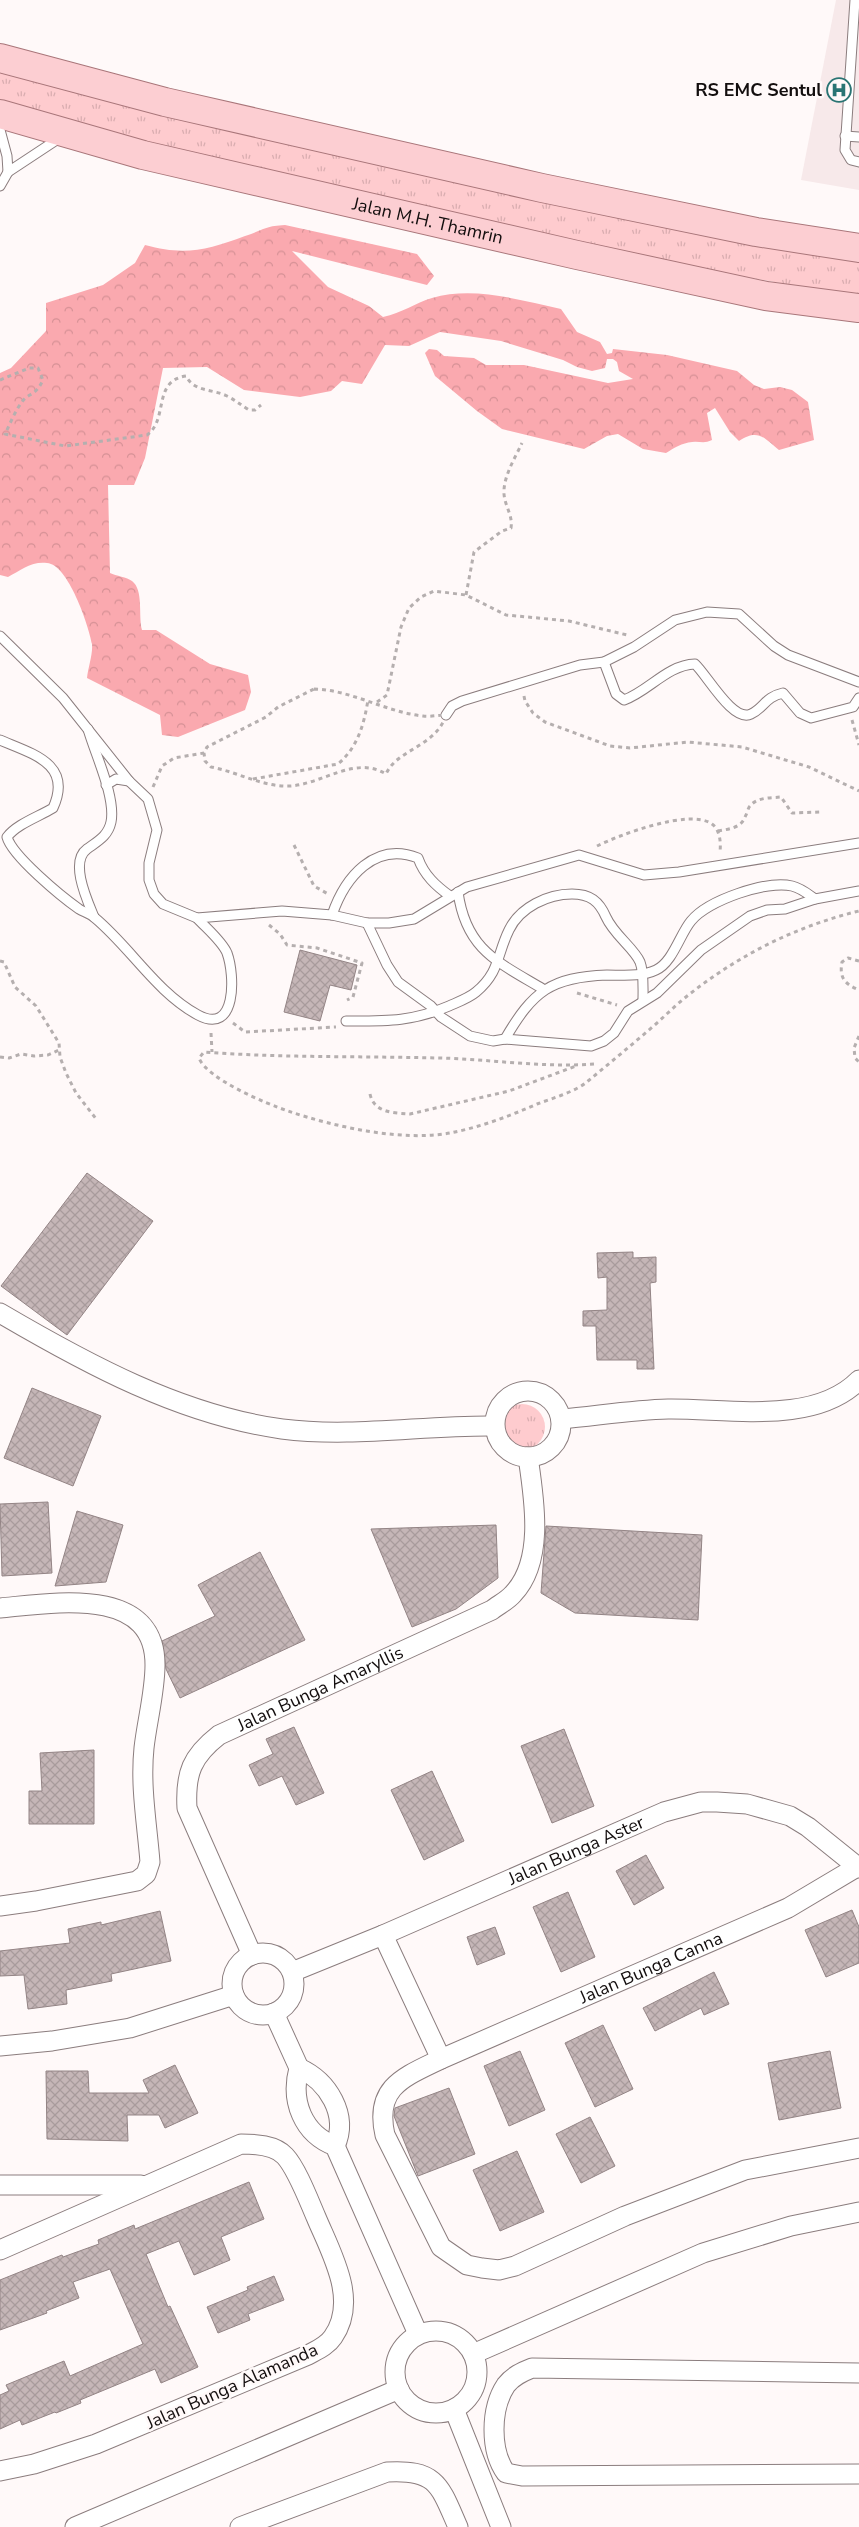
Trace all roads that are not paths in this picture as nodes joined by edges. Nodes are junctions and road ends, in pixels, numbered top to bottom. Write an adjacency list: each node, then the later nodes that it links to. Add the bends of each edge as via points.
1 (856, 0): 6 (lane)
2 (0, 58): 11 (main road, via 165,102 542,188 756,232)
3 (0, 114): 5 (main road, Jalan M.H. Thamrin)
4 (0, 130): 9 (lane)
5 (68, 133): 9 (lane); 12 (main road, Jalan M.H. Thamrin, via 143,154 587,257 766,296)
6 (845, 136): 7 (lane); 8 (lane, via 847,156)
7 (859, 137)
8 (859, 162)
9 (8, 172): 10 (lane)
10 (0, 186)
11 (859, 248)
12 (859, 308)
13 (0, 636): 18 (lane)
14 (604, 662): 15 (lane, via 689,615 706,612 739,614 788,655); 16 (lane, via 616,694 624,700 637,696 683,664 695,664 728,705 745,716 752,714 773,695 783,693 800,713 811,718 853,707); 17 (lane, via 580,665 462,701 452,706)
15 (859, 682)
16 (859, 698)
17 (446, 715)
18 (87, 726): 20 (lane); 21 (lane)
19 (0, 740): 27 (lane, via 47,762 58,774 60,788 53,808 14,828 6,837 9,846 28,866)
20 (129, 780): 21 (lane, via 116,779); 28 (lane, via 148,799 157,830 149,863 149,880 154,894 163,904)
21 (106, 785): 27 (lane, via 112,820 107,834 85,850 80,860 80,874)
22 (859, 843): 24 (lane, via 644,875 579,856 490,879)
23 (859, 891): 25 (lane)
24 (454, 894): 26 (lane, via 430,878 418,858 399,852 386,853 362,868 346,884); 29 (lane, via 414,919); 30 (lane, via 468,929 480,947)
25 (815, 899): 31 (lane, via 790,886 753,889 716,901 691,920 657,970); 33 (lane, via 785,910 766,910 750,916 702,950 657,993)
26 (332, 915): 28 (lane, via 282,911); 29 (lane)
27 (94, 917): 28 (lane, via 168,994 199,1016 211,1018 222,1015 231,1005 233,991 226,952)
28 (197, 918)
29 (367, 923): 34 (lane, via 398,982)
30 (499, 963): 31 (lane, via 510,928 523,913 548,897 577,894 598,902 616,935 640,962); 32 (lane); 34 (lane, via 475,993)
31 (642, 973): 32 (lane, via 581,977); 33 (lane)
32 (547, 987): 36 (lane, via 515,1022)
33 (643, 1000): 36 (lane, via 628,1011 614,1033 591,1046)
34 (435, 1012): 35 (lane, via 413,1019); 36 (lane, via 470,1036 493,1041)
35 (346, 1020)
36 (505, 1039)
37 (0, 1313): 40 (street, via 50,1343 124,1380 238,1421 283,1429 325,1431)
38 (859, 1380): 39 (street, via 838,1396 809,1407 665,1409)
39 (561, 1419): 40 (street, via 546,1396 538,1392 520,1392 504,1401); 41 (street, via 554,1446)
40 (494, 1426): 41 (street, via 509,1452)
41 (528, 1457): 46 (street, Jalan Bunga Amaryllis, via 533,1492 533,1550 528,1569 513,1594 492,1610 219,1734 203,1748 192,1764 186,1787 187,1808)
42 (0, 1608): 44 (street, via 100,1604 121,1610 137,1619 148,1632 155,1665 143,1770 150,1862 146,1874 137,1882)
43 (858, 1868): 45 (street, Jalan Bunga Aster, via 790,1816 746,1804 701,1802 664,1812); 51 (street, Jalan Bunga Canna, via 788,1908)
44 (0, 1906)
45 (383, 1935): 47 (street, Jalan Bunga Aster); 51 (street)
46 (252, 1955): 47 (street, via 280,1957); 48 (street, via 243,1960 233,1976)
47 (292, 1972): 49 (street, via 293,1992 283,2008)
48 (234, 1995): 49 (street, via 246,2010 255,2014); 50 (street, via 130,2028 52,2042)
49 (274, 2013): 52 (street)
50 (0, 2046)
51 (441, 2059): 54 (street, Jalan Bunga Canna, via 400,2079 389,2092 382,2119 385,2136 441,2247 468,2265 482,2268 499,2270 515,2266 625,2216 745,2170)
52 (299, 2068): 53 (street, via 295,2096 304,2118 314,2134); 53 (street, via 322,2082 342,2122)
53 (335, 2146): 59 (street)
54 (859, 2148)
55 (0, 2184): 56 (street, Jalan Bunga Alamanda)
56 (147, 2185): 58 (street, Jalan Bunga Alamanda); 64 (street, Jalan Bunga Alamanda, via 242,2144 268,2146 284,2155 306,2195 343,2284 342,2313 333,2338 300,2358 96,2444)
57 (859, 2212): 60 (street, via 791,2226 703,2253)
58 (0, 2250)
59 (418, 2334): 60 (street, via 450,2333 460,2338); 62 (street, via 402,2348 397,2358 395,2368)
60 (473, 2354): 63 (street, via 477,2370 475,2386 463,2403)
61 (859, 2373): 65 (street, via 532,2368 519,2373 506,2386 494,2418 498,2462 506,2473 522,2476)
62 (399, 2389): 63 (street, via 404,2398 422,2410 433,2413); 66 (street)
63 (454, 2409): 69 (street)
64 (0, 2471)
65 (859, 2474)
66 (75, 2527)
67 (240, 2527): 68 (street, via 386,2472 401,2471 416,2472 440,2486)
68 (458, 2527)
69 (501, 2527)

